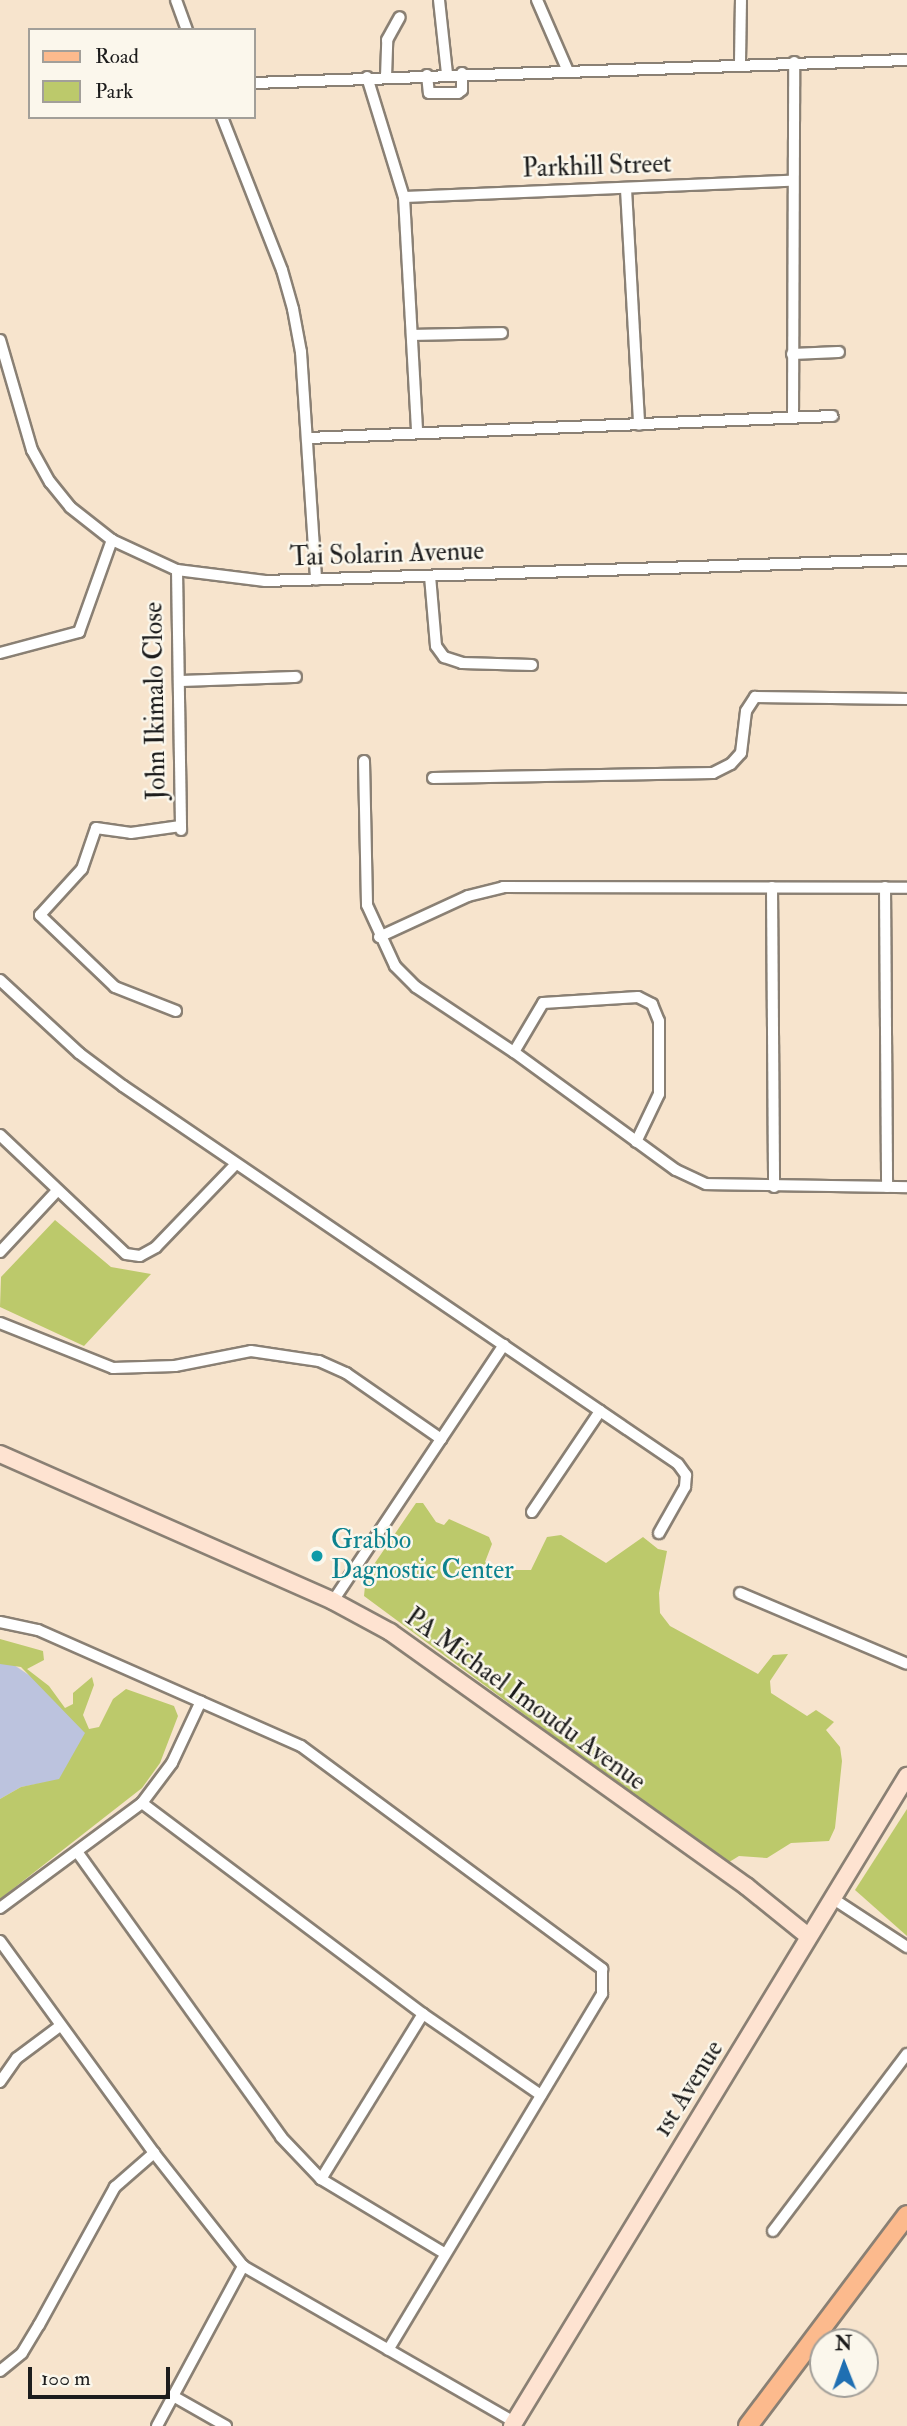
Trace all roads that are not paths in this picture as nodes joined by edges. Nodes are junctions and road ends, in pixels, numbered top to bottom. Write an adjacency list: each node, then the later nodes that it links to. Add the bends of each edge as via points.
1 (176, 0): 6 (street)
2 (439, 0): 11 (street)
3 (537, 0): 10 (street)
4 (741, 0): 8 (street)
5 (400, 17): 15 (street, via 387,40)
6 (186, 28)
7 (907, 60): 9 (street)
8 (740, 62): 9 (street); 10 (street)
9 (794, 62): 18 (street)
10 (567, 69): 12 (street)
11 (447, 74): 12 (street); 13 (street)
12 (461, 74): 13 (street, via 463,90 458,93 429,93)
13 (426, 75): 15 (street)
14 (367, 77): 15 (street); 16 (street); 20 (street)
15 (386, 77)
16 (256, 83)
17 (223, 119): 30 (street, via 293,309)
18 (791, 181): 19 (street, Parkhill Street); 25 (street)
19 (626, 189): 20 (street, Parkhill Street); 28 (street)
20 (404, 197): 22 (street)
21 (502, 333): 22 (street)
22 (415, 335): 29 (street)
23 (0, 340): 31 (street, Tai Solarin Avenue, via 28,438 50,481 70,507)
24 (839, 352): 25 (street)
25 (792, 354): 27 (street)
26 (833, 416): 27 (street)
27 (793, 418): 28 (street)
28 (639, 425): 29 (street)
29 (417, 432): 30 (street)
30 (308, 438): 35 (street)
31 (112, 540): 33 (street, Tai Solarin Avenue); 36 (street, via 79,632)
32 (907, 560): 34 (street, Tai Solarin Avenue)
33 (177, 570): 35 (street, Tai Solarin Avenue, via 265,581); 39 (street, John Ikimalo Close)
34 (430, 576): 35 (street, Tai Solarin Avenue); 37 (street, via 436,646 444,657 462,663)
35 (316, 580)
36 (0, 653)
37 (532, 665)
38 (296, 677): 39 (street)
39 (179, 681): 48 (street, John Ikimalo Close, via 181,828 131,833 96,828 82,869 40,915 115,987)
40 (907, 699): 42 (street, via 755,697 746,711 741,753 713,773)
41 (364, 761): 46 (street, via 364,874 367,905)
42 (433, 778)
43 (772, 887): 44 (street); 46 (street, via 486,889); 53 (street)
44 (885, 887): 45 (street); 54 (street)
45 (907, 888)
46 (379, 937): 49 (street, via 395,966 416,987)
47 (0, 980): 52 (street, via 79,1053)
48 (176, 1011)
49 (514, 1052): 51 (street); 51 (street, via 543,1003 638,997 652,1004 659,1021 659,1094)
50 (0, 1135): 56 (street)
51 (636, 1142): 53 (street, via 706,1184)
52 (236, 1164): 56 (street, via 156,1247 140,1256 126,1254); 59 (street)
53 (774, 1187): 54 (street)
54 (887, 1187): 55 (street)
55 (907, 1187)
56 (56, 1192): 57 (street)
57 (0, 1252)
58 (0, 1323): 61 (street, via 113,1368 175,1366 251,1351 319,1361 346,1373)
59 (504, 1345): 60 (street); 61 (street)
60 (600, 1410): 63 (street); 64 (street, via 678,1464 686,1475 678,1504)
61 (441, 1439): 66 (street)
62 (0, 1454): 66 (street, PA Michael Imoudu Avenue)
63 (532, 1512)
64 (659, 1533)
65 (740, 1593): 68 (street)
66 (333, 1601): 75 (street, PA Michael Imoudu Avenue, via 390,1632 746,1886)
67 (0, 1622): 69 (street, via 38,1630)
68 (907, 1664)
69 (201, 1701): 71 (street, via 172,1763); 82 (street, via 325,1761 602,1969 602,1994)
70 (907, 1776): 73 (street, 1st Avenue)
71 (142, 1803): 72 (street); 78 (street)
72 (78, 1853): 74 (street); 84 (street, via 281,2137)
73 (832, 1898): 75 (street, 1st Avenue); 77 (street)
74 (0, 1908)
75 (808, 1937): 92 (street, 1st Avenue)
76 (0, 1941): 79 (street)
77 (907, 1947)
78 (424, 2014): 82 (street); 84 (street)
79 (60, 2026): 81 (street, via 17,2058); 83 (street)
80 (907, 2054): 86 (street)
81 (0, 2082)
82 (541, 2095): 87 (street)
83 (154, 2153): 88 (street); 90 (street, via 116,2187 22,2353)
84 (321, 2179): 87 (street)
85 (907, 2215): 95 (main road)
86 (773, 2231)
87 (444, 2253): 89 (street)
88 (243, 2266): 89 (street); 91 (street)
89 (388, 2350): 92 (street)
90 (0, 2371)
91 (173, 2396): 93 (street); 94 (street)
92 (513, 2424)
93 (157, 2426)
94 (226, 2426)
95 (748, 2426)

